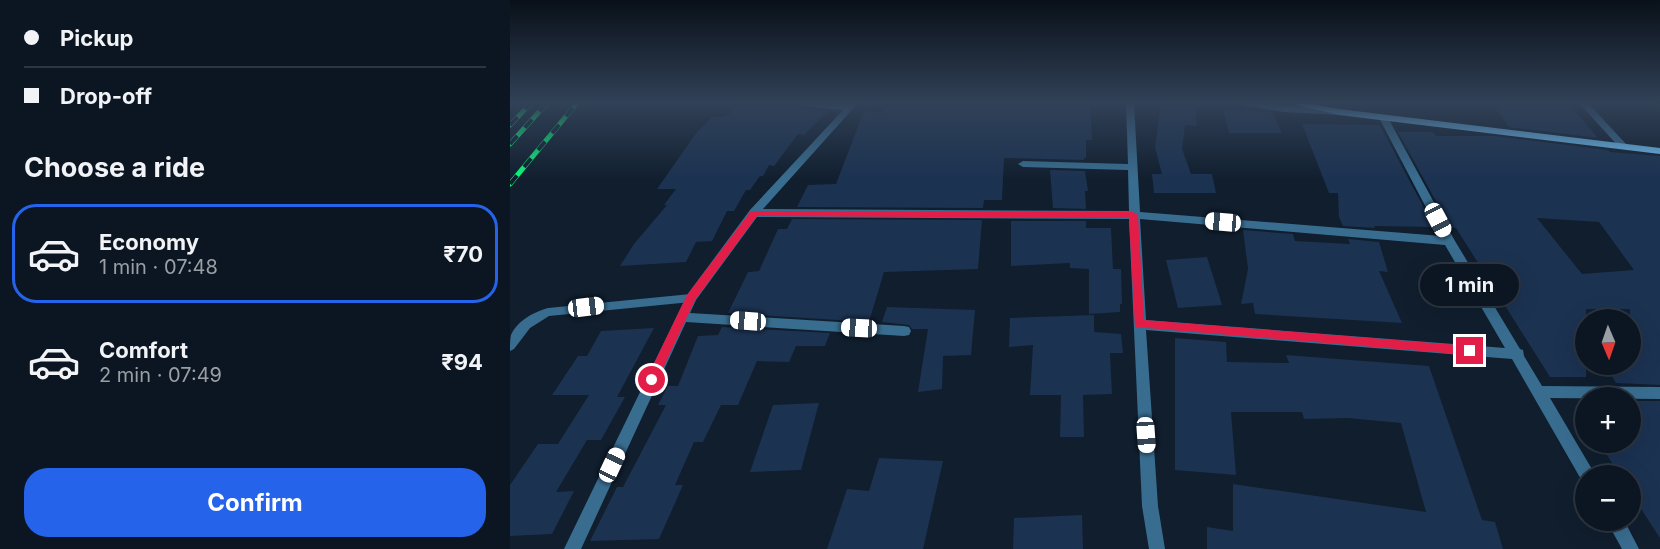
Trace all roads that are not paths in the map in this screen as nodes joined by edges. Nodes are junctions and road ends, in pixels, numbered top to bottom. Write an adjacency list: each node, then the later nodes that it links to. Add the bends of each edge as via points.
1 (831, 129): 10 (street)
2 (1131, 129): 9 (street)
3 (1390, 129): 12 (street)
4 (1475, 129): 6 (main road)
5 (1607, 129): 6 (street)
6 (1623, 146): 7 (main road)
7 (1660, 151)
8 (1023, 164): 9 (street)
9 (1132, 167): 11 (street)
10 (754, 213): 11 (street); 13 (street)
11 (1133, 215): 12 (street); 15 (street)
12 (1449, 241): 18 (street)
13 (691, 298): 14 (street); 17 (lane, via 548,312 523,326)
14 (682, 317): 16 (street); 23 (street)
15 (1139, 324): 18 (street); 24 (street, via 1150,506)
16 (904, 331)
17 (510, 346)
18 (1518, 354): 19 (street)
19 (1539, 392): 20 (street); 21 (street)
20 (1660, 393)
21 (1582, 465)
22 (1620, 531): 25 (street)
23 (572, 549)
24 (1157, 549)
25 (1631, 549)

